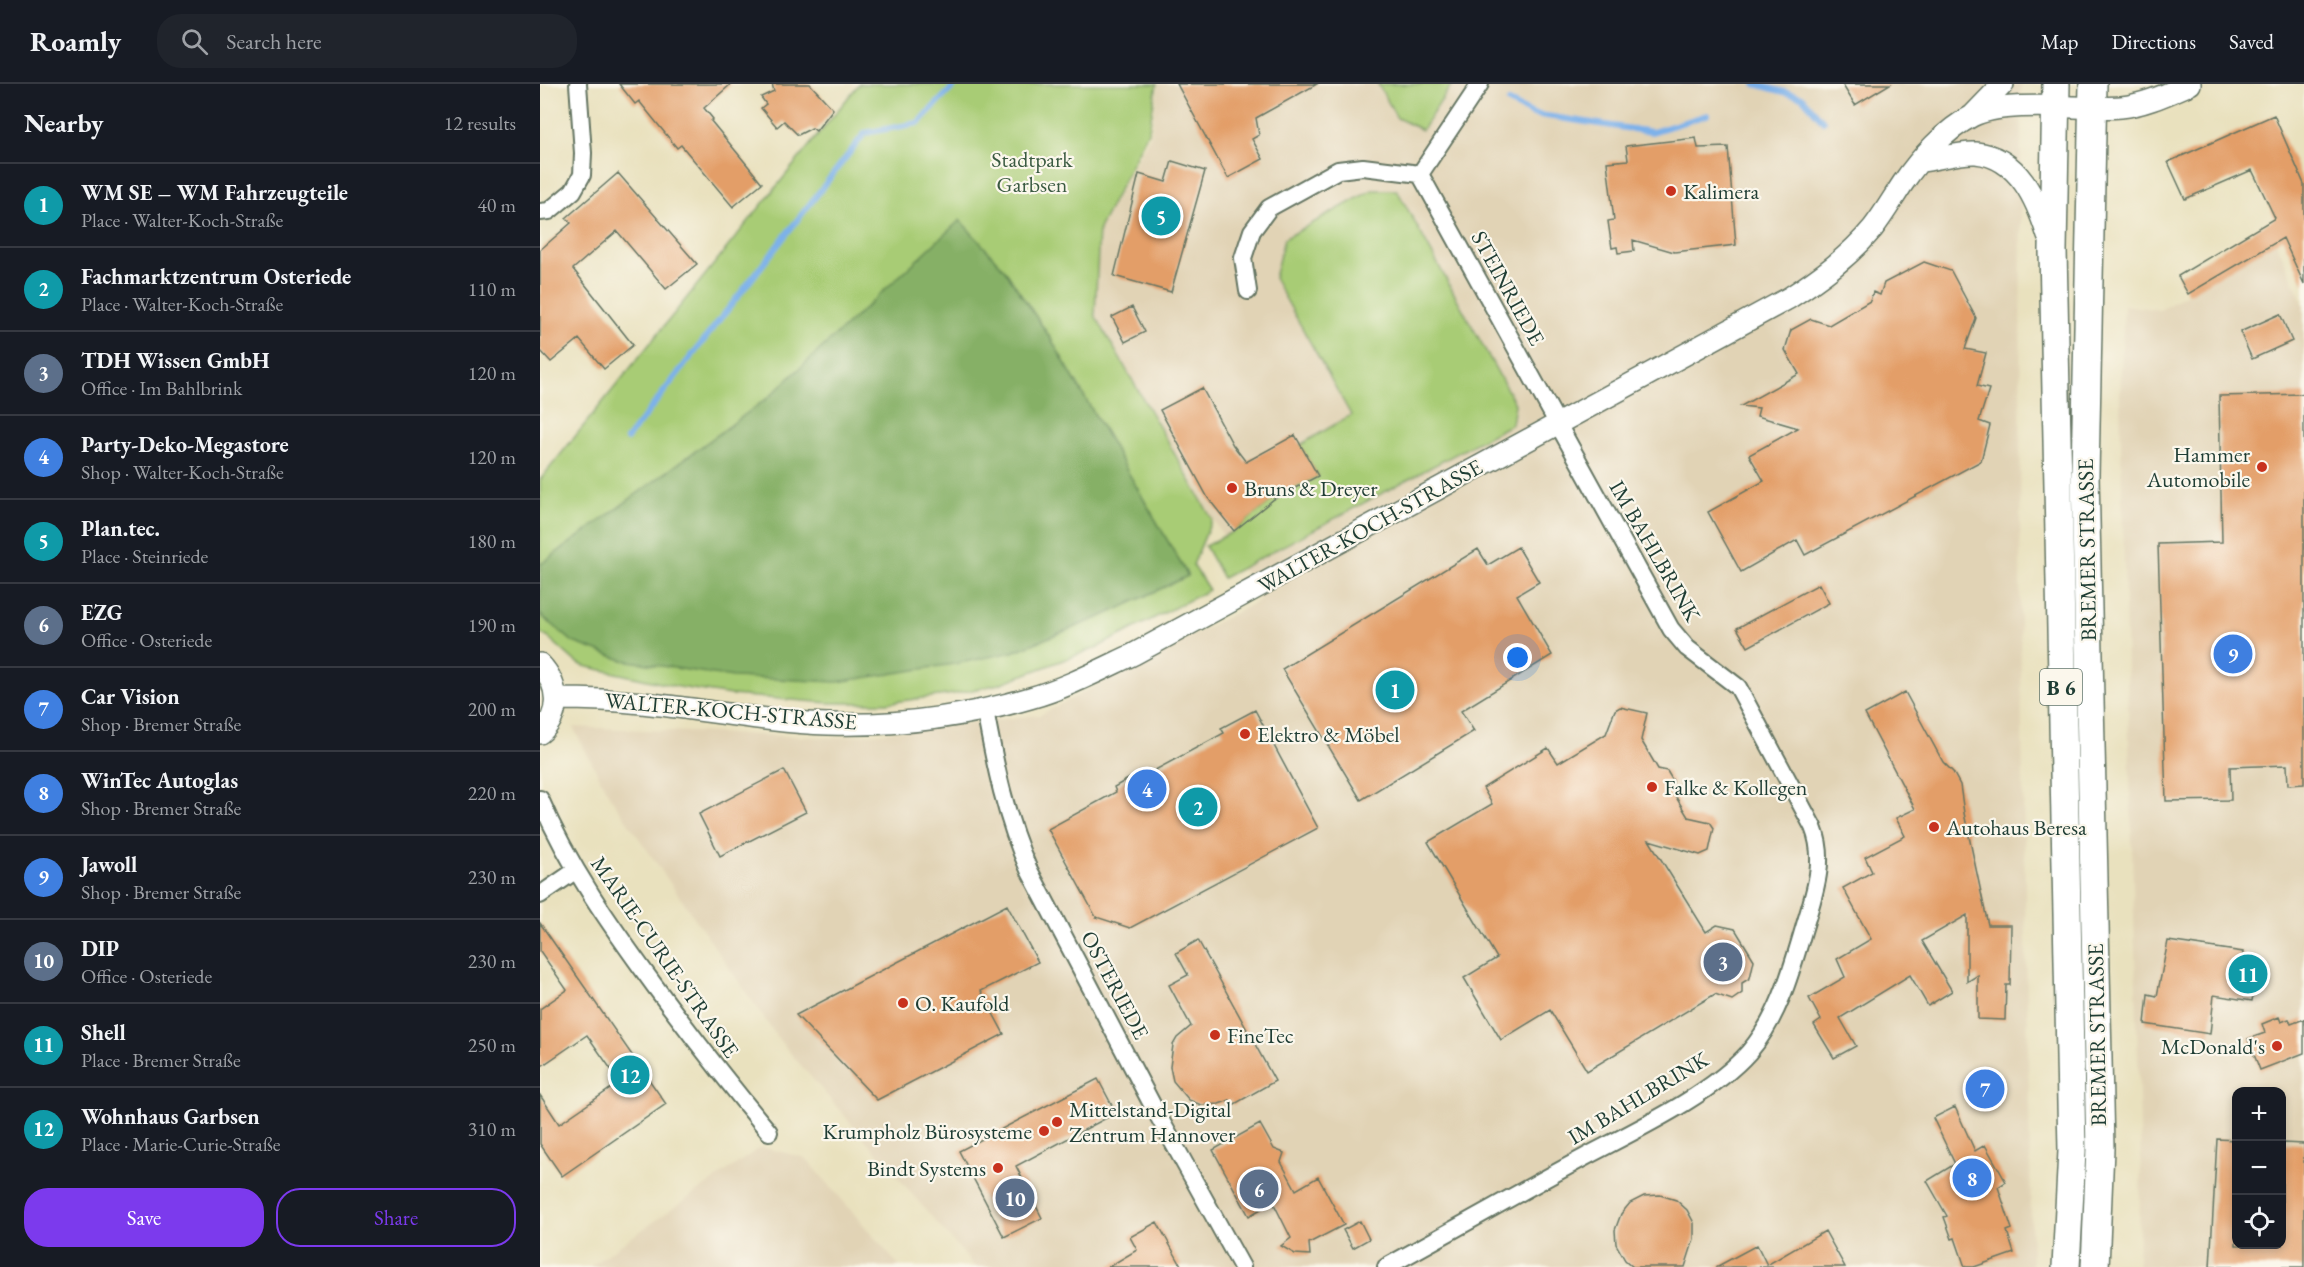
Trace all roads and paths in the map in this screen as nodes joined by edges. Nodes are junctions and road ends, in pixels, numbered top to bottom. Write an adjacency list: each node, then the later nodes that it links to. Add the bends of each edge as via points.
1 (578, 84): 10 (street, via 582,176 549,212)
2 (1480, 84): 9 (street)
3 (2003, 84): 7 (street)
4 (2190, 84): 5 (street, WALTER-KOCH-STRASSE, via 2122,107)
5 (2092, 95): 6 (street, WALTER-KOCH-STRASSE); 25 (main road, BREMER STRASSE / B 6, via 2085,476 2100,1149)
6 (2056, 96): 7 (street, WALTER-KOCH-STRASSE); 11 (main road, BREMER STRASSE / B 6)
7 (1973, 116): 8 (street, WALTER-KOCH-STRASSE, via 1950,131)
8 (1921, 161): 11 (street, via 1975,153 2007,164 2039,206); 13 (street, WALTER-KOCH-STRASSE, via 1858,245 1814,282)
9 (1420, 174): 12 (street, via 1363,167 1338,170 1269,208 1252,231 1244,258); 13 (street, STEINRIEDE)
10 (540, 212)
11 (2053, 250): 24 (main road, BREMER STRASSE / B 6, via 2072,1151)
12 (1248, 291)
13 (1558, 423): 16 (street, WALTER-KOCH-STRASSE, via 1134,654 1032,698); 23 (street, IM BAHLBRINK, via 1671,629 1687,648 1738,687 1813,827 1821,862 1779,1004 1759,1038 1737,1064 1658,1118)
14 (540, 664): 15 (street, via 554,685)
15 (556, 699): 16 (street, WALTER-KOCH-STRASSE, via 642,703 827,724 909,721); 17 (street, via 553,715)
16 (985, 710): 22 (street, OSTERIEDE, via 1016,842 1155,1110)
17 (540, 733)
18 (540, 799): 19 (street, MARIE-CURIE-STRASSE)
19 (575, 871): 20 (street); 21 (street, MARIE-CURIE-STRASSE, via 606,920 721,1075)
20 (540, 895)
21 (769, 1132)
22 (1242, 1267)
23 (1386, 1267)
24 (2066, 1267)
25 (2095, 1267)

